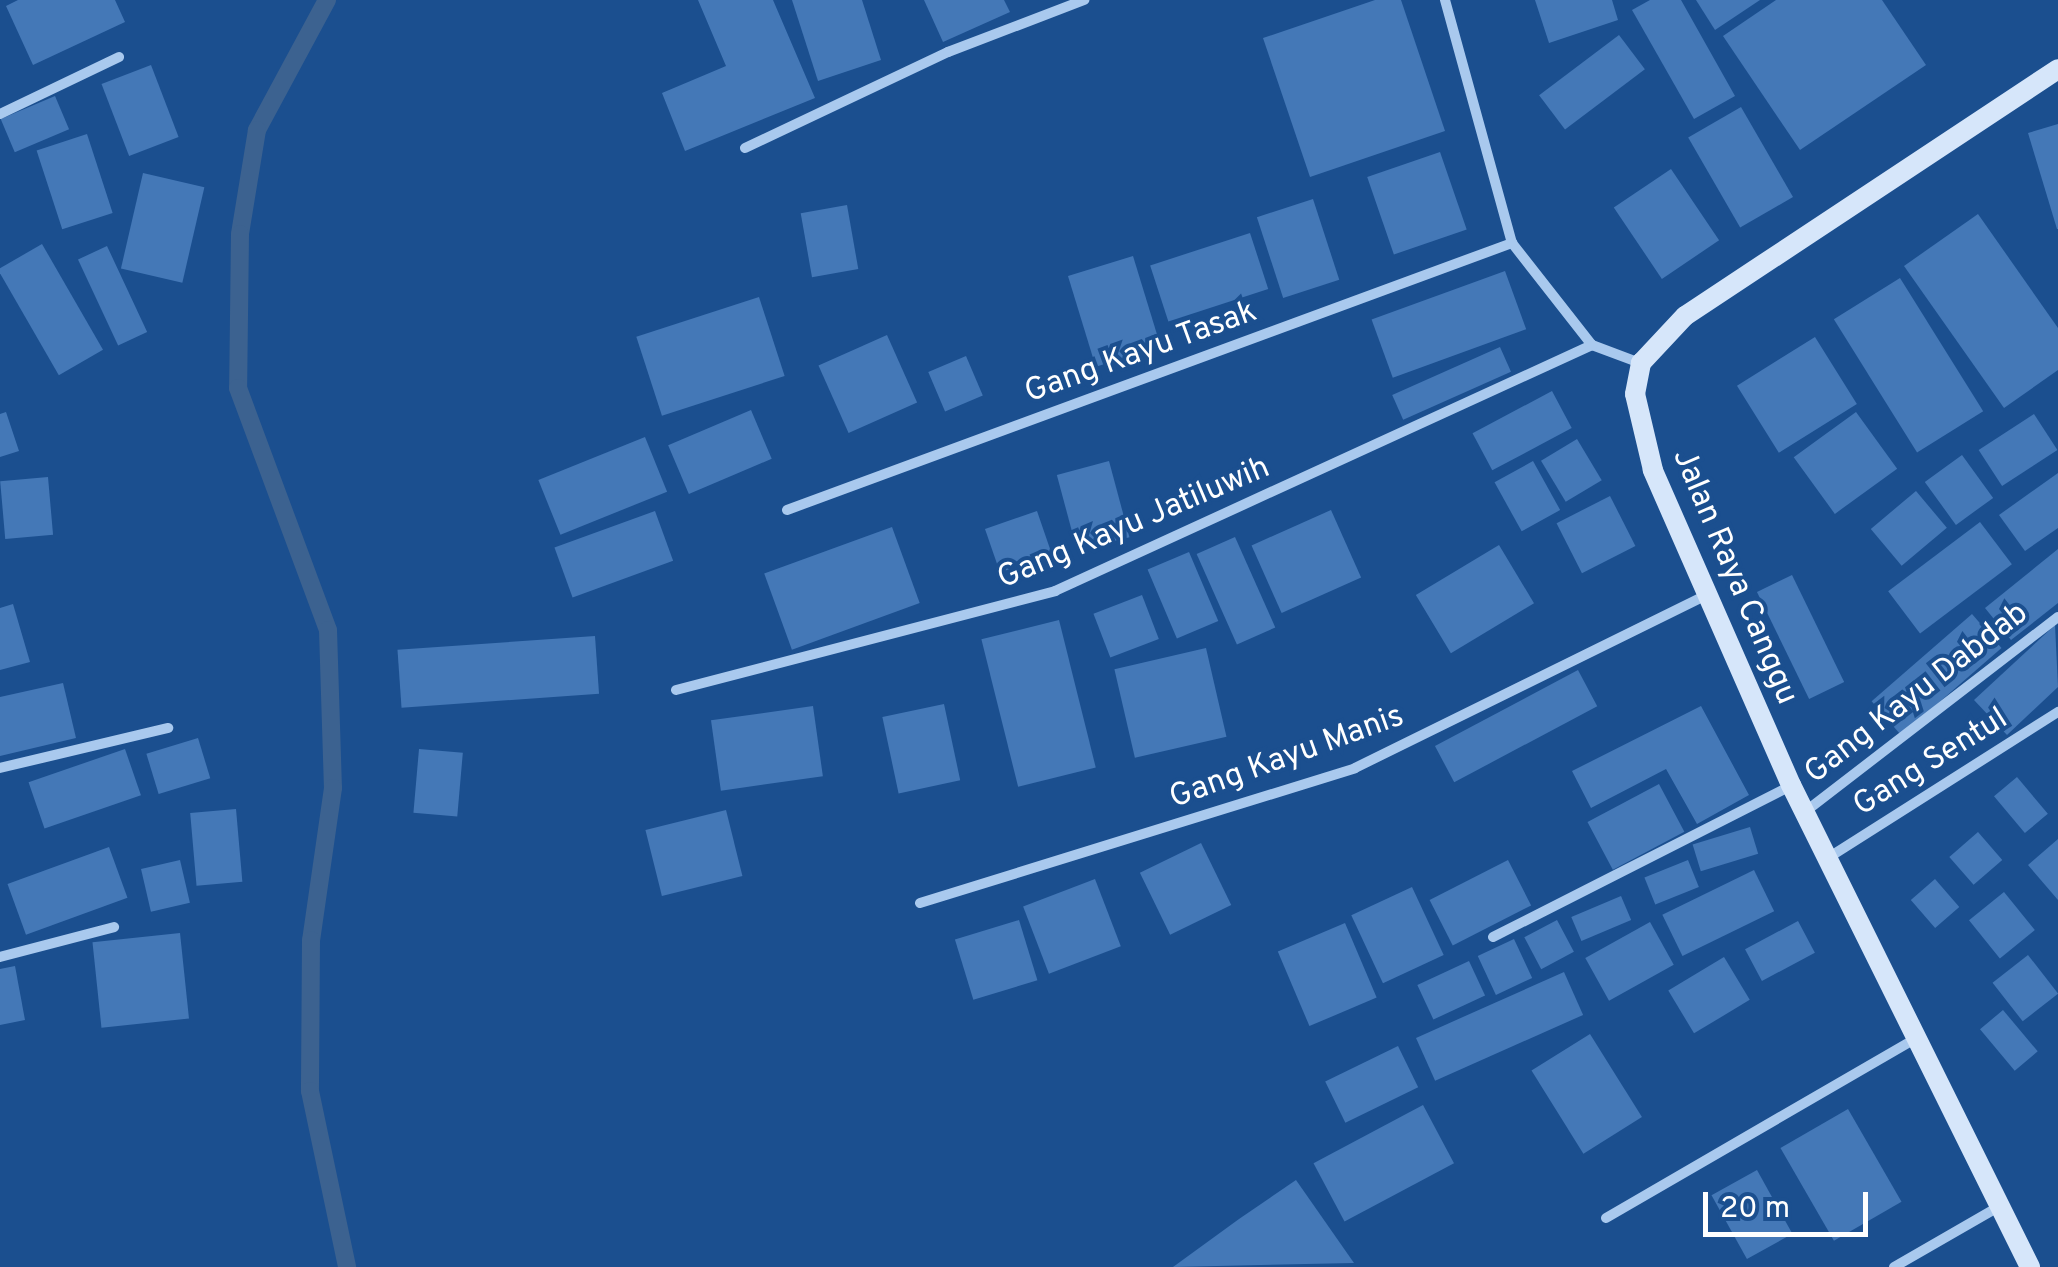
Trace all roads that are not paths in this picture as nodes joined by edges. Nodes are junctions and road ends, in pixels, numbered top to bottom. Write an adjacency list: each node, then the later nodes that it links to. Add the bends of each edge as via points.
1 (1084, 0): 6 (street, via 948,52)
2 (1445, 0): 7 (street)
3 (119, 57): 5 (street)
4 (2058, 68): 9 (main road, via 1685,316)
5 (0, 114)
6 (745, 148)
7 (1512, 243): 8 (street); 10 (street, Gang Kayu Tasak)
8 (1592, 345): 9 (street); 13 (street, Gang Kayu Jatiluwih, via 1055,591)
9 (1641, 363): 11 (main road, Jalan Raya Canggu, via 1639,426)
10 (787, 510)
11 (1710, 593): 17 (main road, Jalan Raya Canggu); 20 (street, Gang Kayu Manis, via 1354,768)
12 (2058, 617): 18 (street, Gang Kayu Dabdab)
13 (676, 690)
14 (2058, 712): 19 (street, Gang Sentul)
15 (168, 728): 16 (street)
16 (0, 768)
17 (1792, 785): 18 (main road, Jalan Raya Canggu); 22 (street)
18 (1806, 811): 19 (main road, Jalan Raya Canggu)
19 (1831, 856): 24 (main road, Jalan Raya Canggu)
20 (920, 903)
21 (114, 927): 23 (street)
22 (1493, 937)
23 (0, 957)
24 (1915, 1039): 25 (main road, Jalan Raya Canggu); 26 (street)
25 (2002, 1205): 27 (street); 28 (main road, Jalan Raya Canggu)
26 (1606, 1218)
27 (1894, 1267)
28 (2030, 1267)

